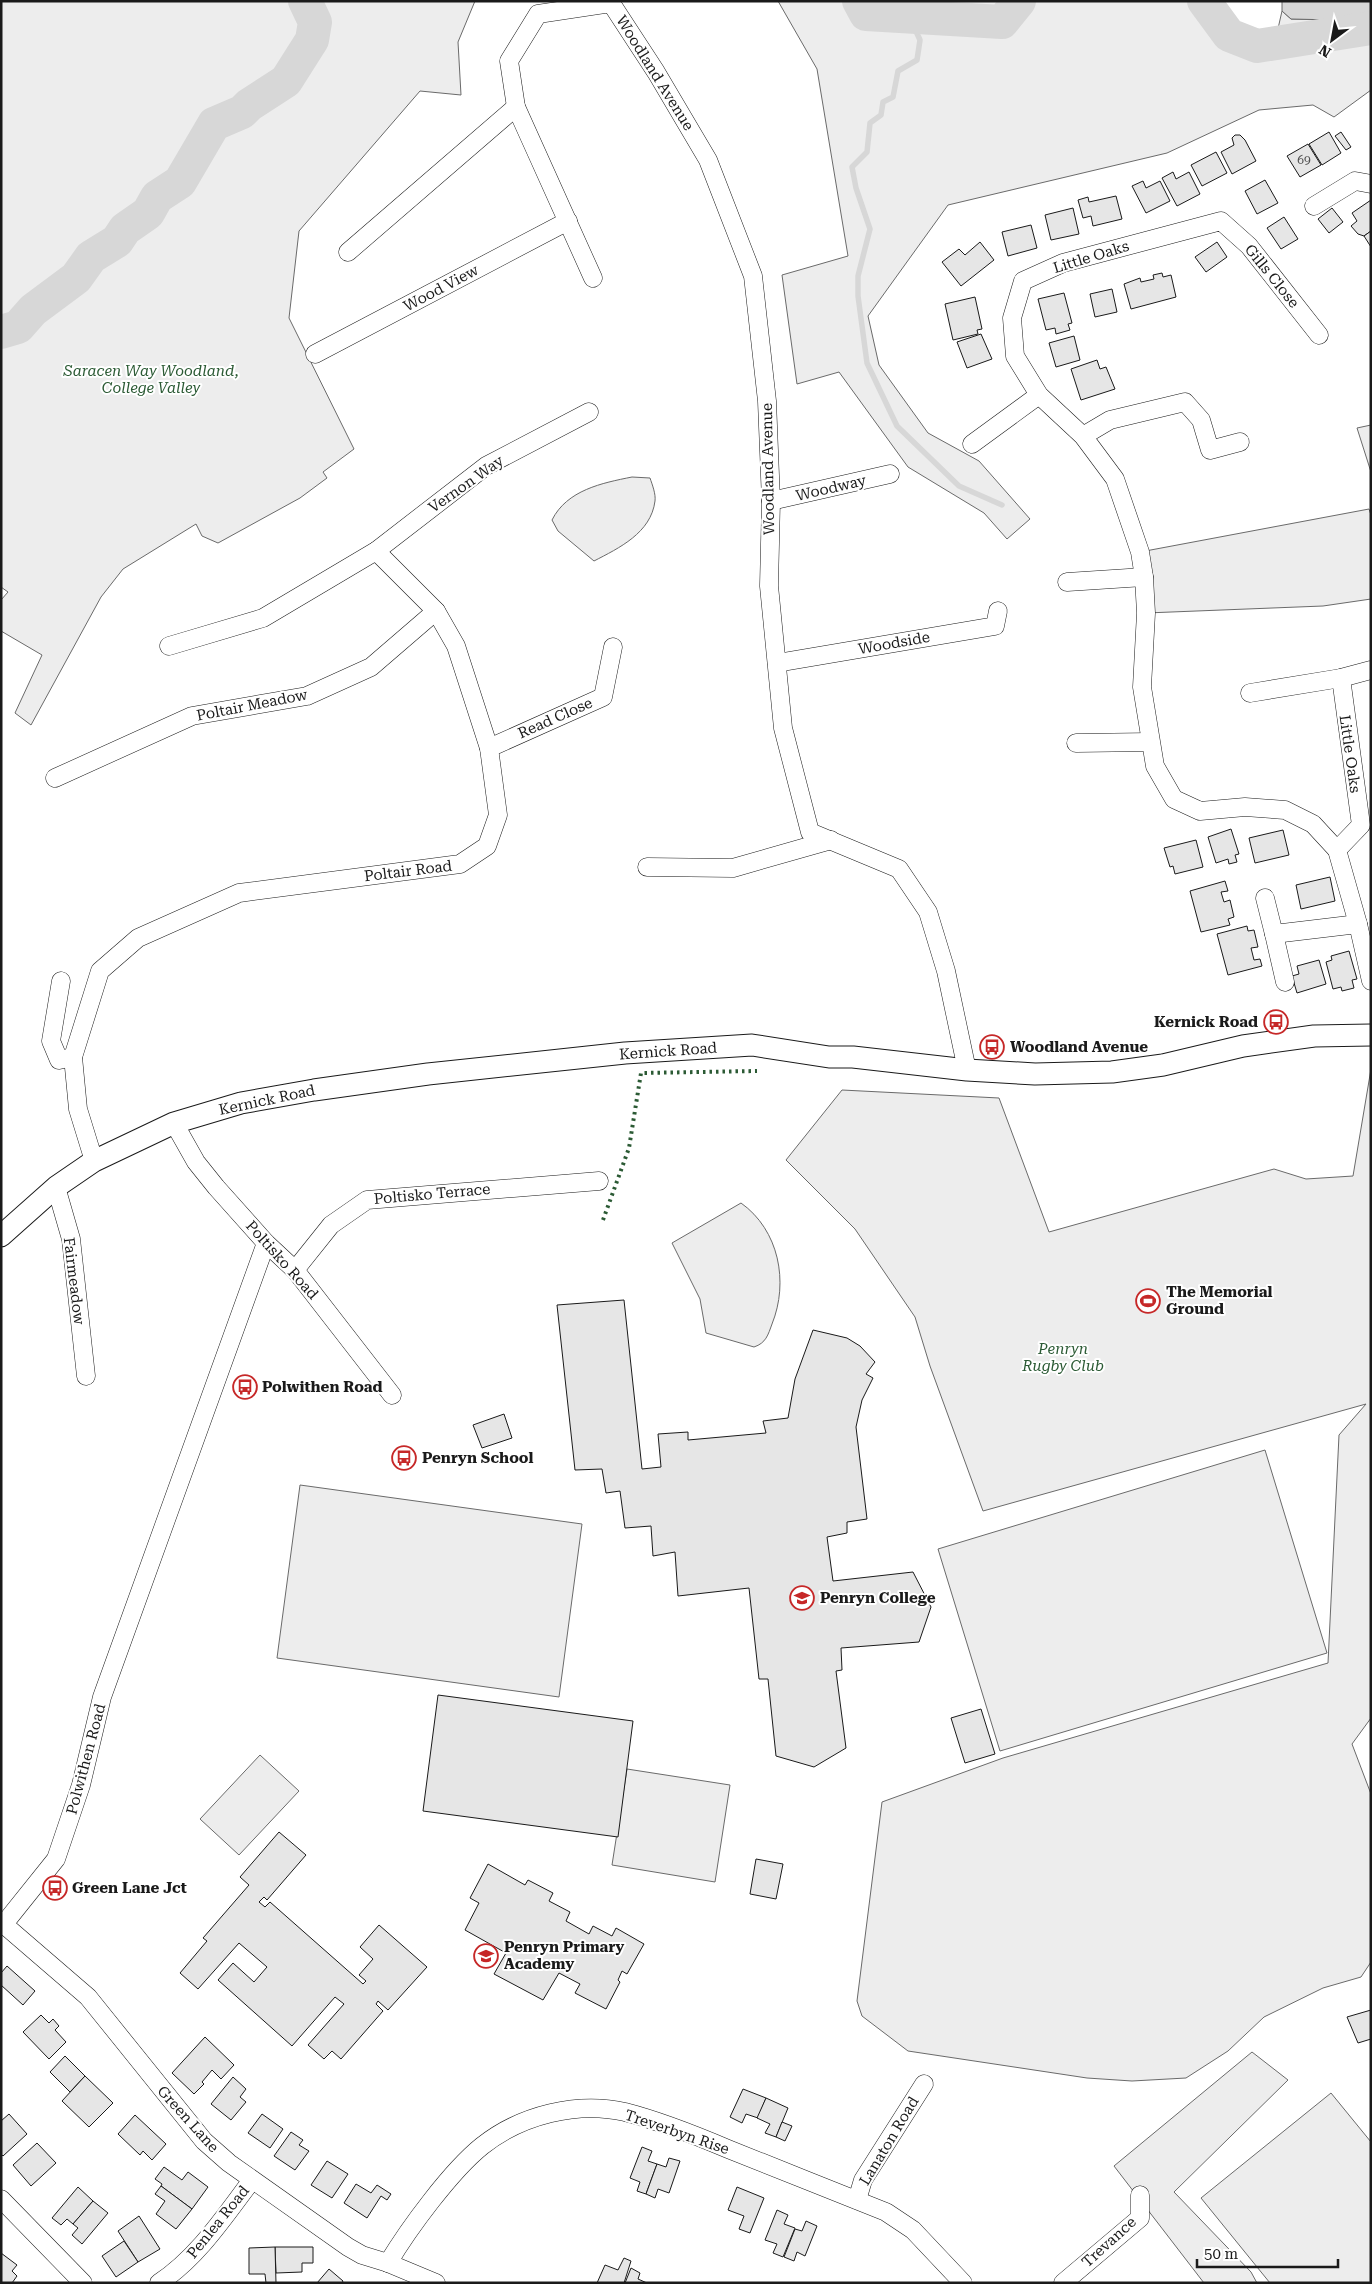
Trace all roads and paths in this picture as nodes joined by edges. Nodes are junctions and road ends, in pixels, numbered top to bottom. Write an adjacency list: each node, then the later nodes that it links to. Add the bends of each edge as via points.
1 (516, 107): 4 (street, Woodland Avenue); 6 (street); 16 (street, Woodland Avenue, via 508,61 538,14 612,3 708,160 753,276 767,401)
2 (1371, 184): 3 (street, via 1355,181)
3 (1314, 206)
4 (568, 221): 7 (street, Woodland Avenue); 9 (street, Wood View)
5 (1221, 221): 8 (street, Gills Close, via 1249,246); 10 (street, Little Oaks, via 1064,263 1022,281 1012,318 1015,356)
6 (348, 252)
7 (593, 278)
8 (1319, 335)
9 (315, 354)
10 (1039, 395): 12 (street, Little Oaks); 14 (street)
11 (589, 412): 17 (street, Vernon Way, via 486,466)
12 (1083, 436): 13 (street, via 1110,420 1185,402 1201,420 1210,450); 18 (street, Little Oaks, via 1115,479 1140,552)
13 (1240, 442)
14 (972, 444)
15 (890, 474): 16 (street, Woodway)
16 (771, 501): 24 (street, Woodland Avenue, via 769,586)
17 (376, 551): 20 (street, Poltair Road); 22 (street, via 263,618)
18 (1144, 577): 19 (street); 28 (street, Little Oaks, via 1146,613 1142,686)
19 (1067, 582)
20 (436, 611): 30 (street, Poltair Road, via 456,646); 31 (street, Poltair Meadow, via 372,667 307,696 192,716)
21 (998, 611): 24 (street, Woodside, via 995,626)
22 (169, 646)
23 (613, 647): 30 (street, Read Close, via 603,697)
24 (777, 663): 32 (street, Woodland Avenue, via 783,728 810,832)
25 (1371, 670): 26 (street)
26 (1341, 678): 27 (street); 33 (street, Little Oaks, via 1361,825)
27 (1250, 693)
28 (1150, 742): 29 (street); 33 (street, Little Oaks, via 1155,766 1174,798 1200,811 1245,807 1284,810 1313,824)
29 (1076, 743)
30 (489, 748): 42 (street, Poltair Road, via 498,815 487,846 460,864 239,893 138,938 100,971)
31 (55, 778)
32 (831, 840): 34 (street, via 732,868); 43 (street, Woodland Avenue, via 899,870 928,912 946,971)
33 (1337, 850): 36 (street, Little Oaks)
34 (647, 867)
35 (1265, 898): 37 (street)
36 (1358, 924): 37 (street); 40 (street, Little Oaks)
37 (1274, 934): 39 (street)
38 (61, 981): 42 (street, via 51,1042 59,1060)
39 (1285, 982)
40 (1371, 982)
41 (1371, 1035): 43 (street, Kernick Road, via 1314,1036 1243,1046 1163,1065 1112,1072 1035,1074)
42 (73, 1057): 45 (street, Poltair Road, via 78,1109)
43 (967, 1070): 44 (street, Kernick Road, via 829,1057 752,1045 629,1053 428,1074 314,1090 241,1103)
44 (174, 1123): 45 (street, Kernick Road); 49 (street, Poltisko Road, via 201,1168)
45 (94, 1161): 47 (street, Kernick Road)
46 (599, 1181): 50 (street, Poltisko Terrace, via 367,1200 331,1225)
47 (56, 1187): 48 (street, Kernick Road); 51 (street, Fairmeadow, via 70,1239)
48 (1, 1236)
49 (266, 1243): 50 (street, Poltisko Road); 53 (street, Polwithen Road, via 102,1697 81,1785 56,1859)
50 (295, 1270): 52 (street, Poltisko Road)
51 (86, 1376)
52 (392, 1395)
53 (3, 1923): 55 (street, Green Lane, via 88,1997 204,2141)
54 (924, 2084): 58 (street, Lanaton Road, via 863,2180)
55 (252, 2180): 59 (street, Green Lane, via 348,2247); 61 (street, Penlea Road, via 204,2243)
56 (1140, 2195): 64 (street, Trevance, via 1140,2218)
57 (1, 2199): 60 (street)
58 (857, 2200): 59 (street, Treverbyn Rise, via 676,2128 624,2112 576,2108 546,2114 507,2129 482,2146 437,2194); 63 (street, Treverbyn Rise, via 886,2212 912,2230)
59 (388, 2263): 62 (street, Green Lane)
60 (83, 2283)
61 (159, 2283)
62 (436, 2283)
63 (962, 2283)
64 (1063, 2283)

